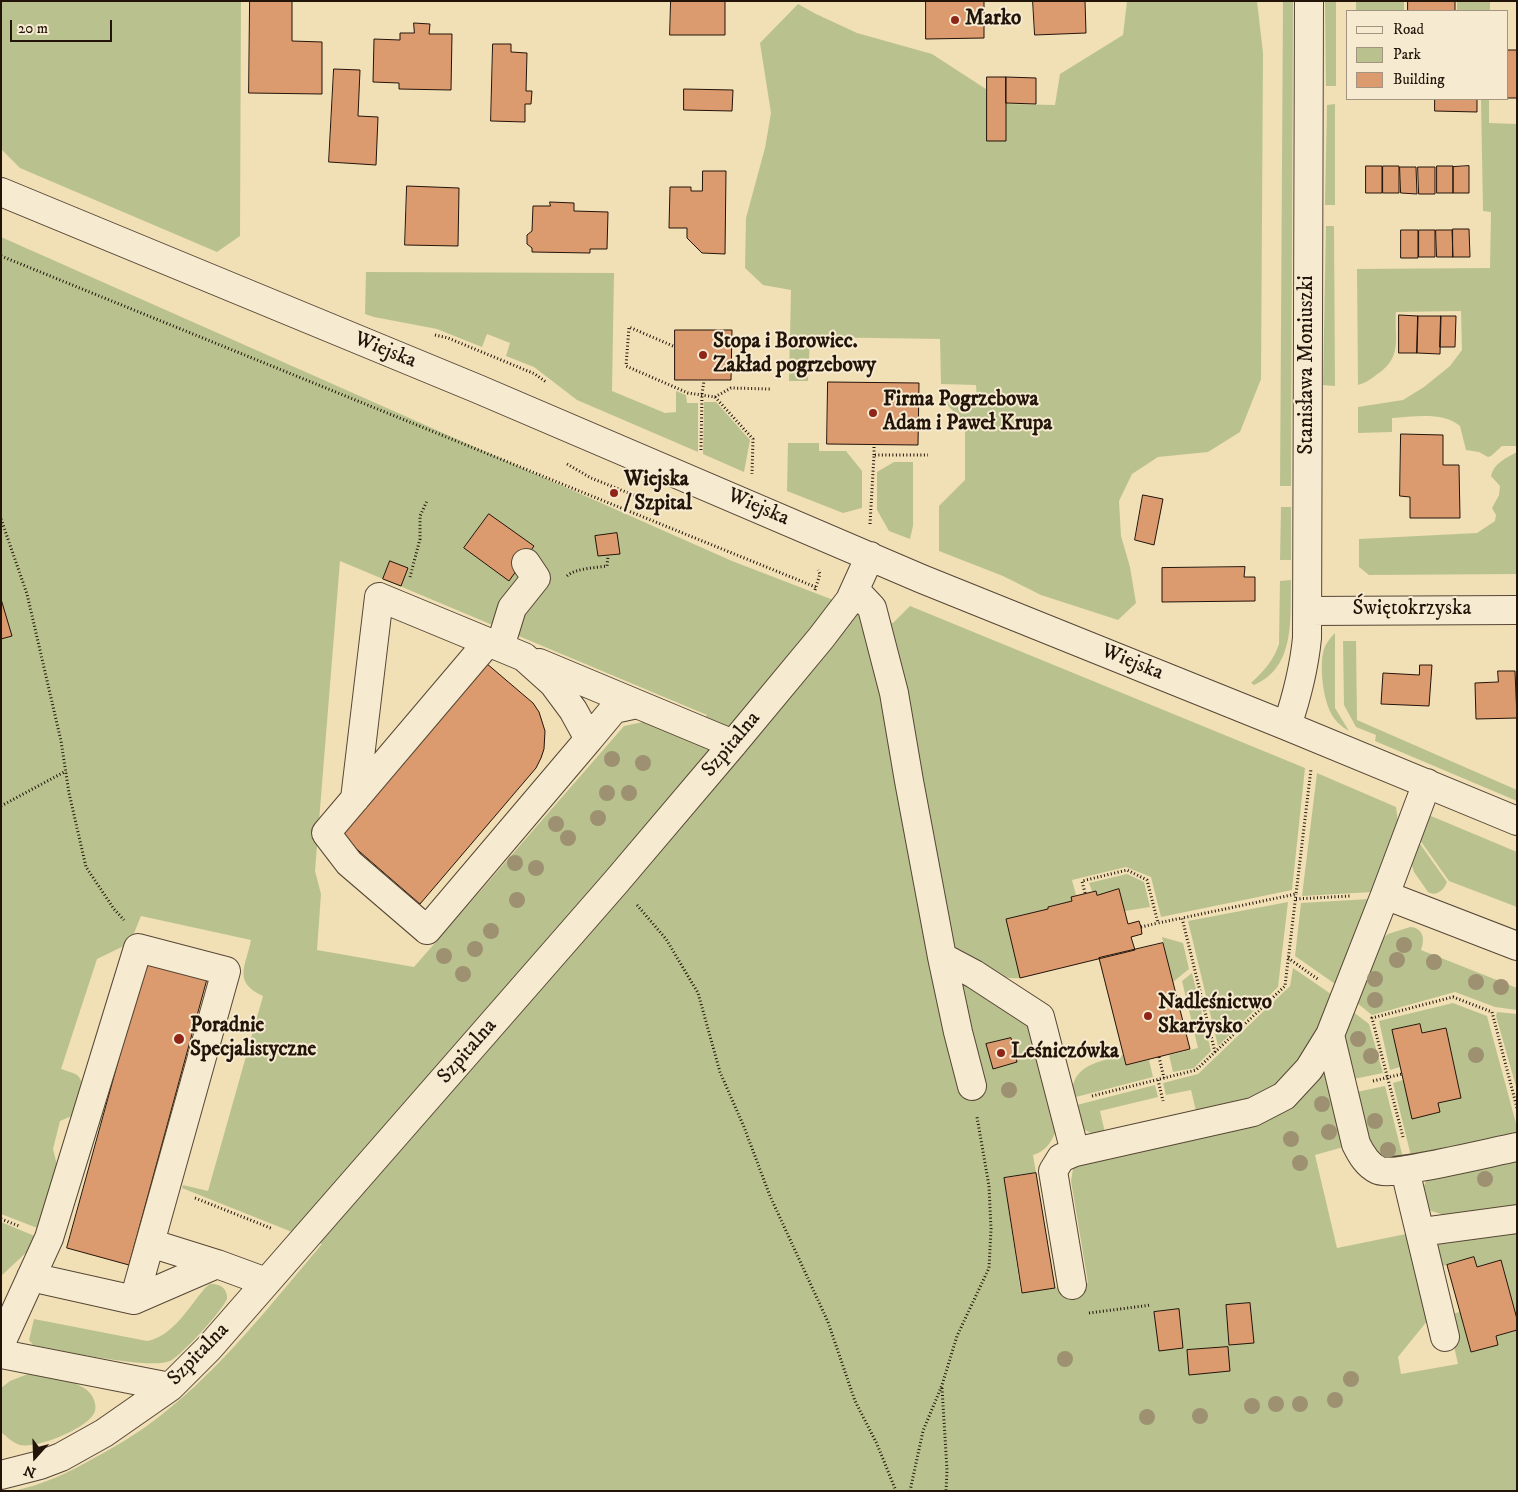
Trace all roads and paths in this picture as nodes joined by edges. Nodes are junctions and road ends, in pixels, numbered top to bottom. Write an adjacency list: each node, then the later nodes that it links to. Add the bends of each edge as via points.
1 (1310, 1): 26 (street, Stanisława Moniuszki)
2 (1, 192): 18 (street, Wiejska, via 478,389)
3 (1, 256): 21 (path)
4 (673, 346): 7 (path, via 629,327 626,366 688,393)
5 (704, 381): 7 (path)
6 (770, 389): 8 (path, via 731,388)
7 (702, 394): 8 (path); 12 (path)
8 (714, 397): 13 (path, via 753,439)
9 (874, 445): 10 (path)
10 (874, 454): 11 (path); 16 (path)
11 (928, 455)
12 (701, 458)
13 (752, 479)
14 (426, 501): 24 (path, via 420,516 417,555)
15 (1, 519): 34 (path, via 27,594)
16 (870, 529)
17 (608, 556): 19 (path, via 607,566 569,574 561,583 542,590)
18 (870, 556): 22 (street, Szpitalna); 30 (street, Wiejska)
19 (529, 573): 27 (street)
20 (820, 574): 21 (path)
21 (817, 587): 23 (path)
22 (855, 590): 32 (street, Szpitalna, via 821,638); 49 (street, via 872,608 894,693)
23 (814, 595)
24 (400, 606): 27 (street); 36 (street, via 379,597)
25 (1517, 610): 26 (street, Świętokrzyska)
26 (1307, 611): 30 (street, Stanisława Moniuszki, via 1305,662)
27 (494, 645): 28 (street); 36 (street)
28 (524, 657): 29 (street); 31 (street, via 553,683)
29 (637, 704): 31 (street, via 614,708); 32 (street)
30 (1287, 726): 35 (street, Wiejska)
31 (589, 740): 36 (street, via 427,930 349,863 326,833)
32 (733, 744): 39 (street, Szpitalna)
33 (1311, 770): 41 (path)
34 (66, 771): 37 (path); 48 (path, via 86,867 114,909)
35 (1427, 783): 38 (street, Wiejska); 42 (street)
36 (355, 799)
37 (1, 806)
38 (1517, 821)
39 (616, 882): 67 (street, Szpitalna); 77 (path, via 666,939 698,993 720,1072 770,1196 828,1322 855,1401)
40 (1085, 893): 45 (path, via 1082,881 1126,870 1147,880)
41 (1296, 894): 43 (path); 44 (path)
42 (1386, 894): 43 (path); 47 (street); 50 (street)
43 (1296, 899): 51 (path, via 1285,986)
44 (1182, 918): 45 (path); 51 (path)
45 (1158, 923): 46 (path)
46 (1141, 927)
47 (1517, 946)
48 (150, 951): 60 (street, via 226,971); 66 (street, via 138,948 50,1238)
49 (942, 957): 54 (street); 55 (street, via 1040,1017)
50 (1330, 1035): 58 (street, via 1309,1069 1284,1096 1253,1112); 59 (street, via 1360,1152 1378,1170)
51 (1216, 1052): 53 (path, via 1196,1070)
52 (1159, 1057): 53 (path)
53 (1164, 1078): 55 (path)
54 (972, 1086): 74 (path, via 989,1186 989,1268 957,1336)
55 (1062, 1104): 58 (street)
56 (1517, 1108): 59 (path, via 1492,1012 1453,997 1372,1018)
57 (1517, 1147): 59 (street)
58 (1075, 1152): 68 (street, via 1061,1158 1053,1171)
59 (1408, 1169): 63 (street)
60 (167, 1187): 62 (path); 64 (street)
61 (1517, 1219): 63 (street)
62 (276, 1230)
63 (1420, 1232): 71 (street)
64 (150, 1244): 65 (street); 69 (street)
65 (217, 1264): 67 (street); 69 (street)
66 (31, 1277): 69 (street); 72 (street)
67 (266, 1282): 75 (street, Szpitalna)
68 (1072, 1285): 70 (path, via 1076,1314)
69 (134, 1300)
70 (1151, 1305)
71 (1446, 1337)
72 (1, 1343)
73 (1, 1354): 75 (street)
74 (942, 1385): 78 (path, via 923,1430); 79 (path)
75 (170, 1387): 76 (street, Szpitalna, via 104,1433 61,1457)
76 (6, 1473)
77 (896, 1491)
78 (910, 1491)
79 (946, 1491)

